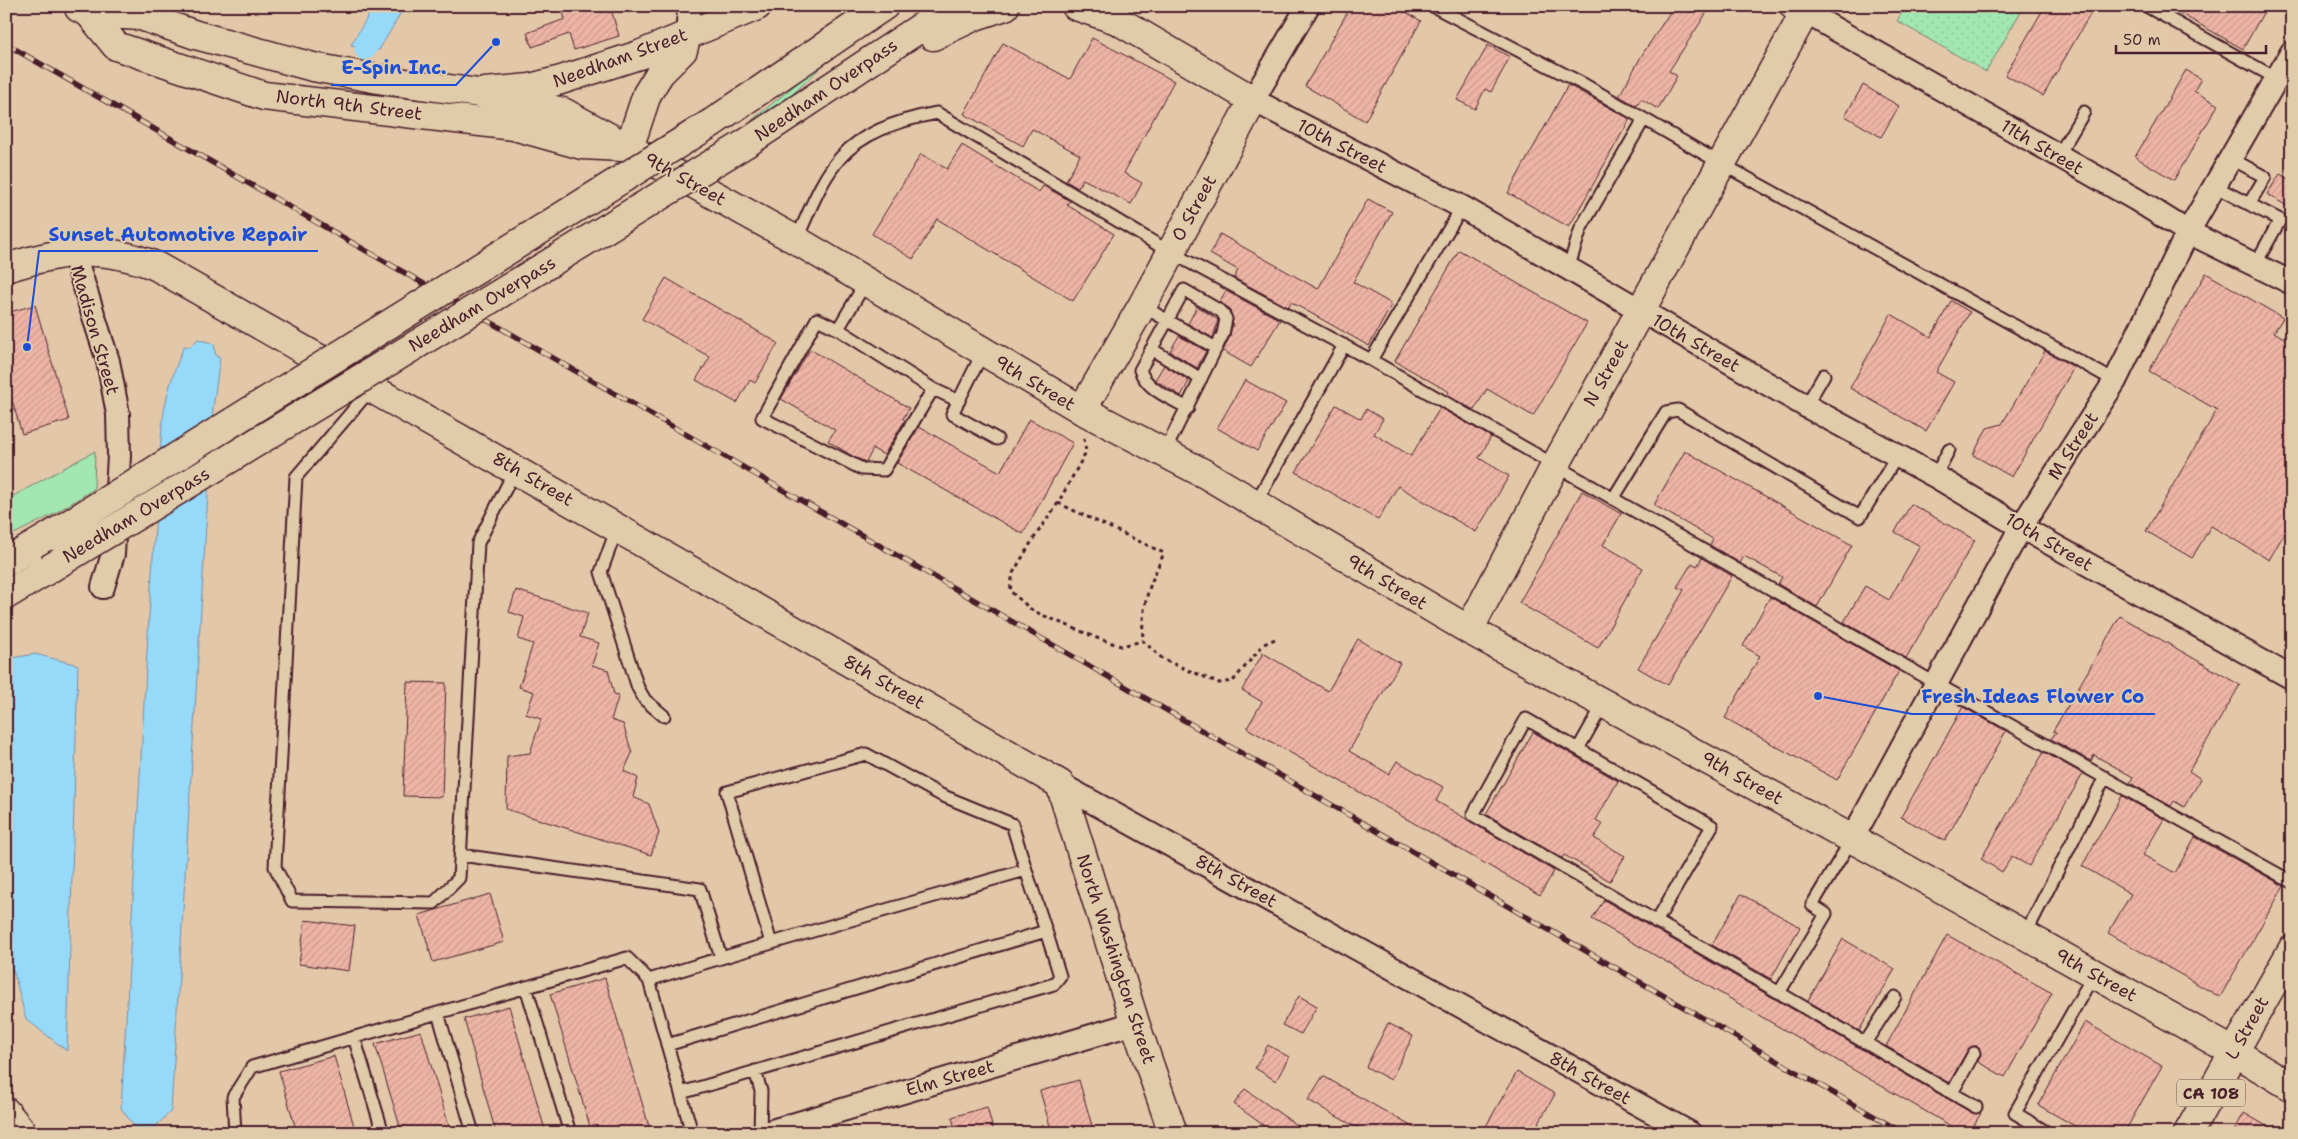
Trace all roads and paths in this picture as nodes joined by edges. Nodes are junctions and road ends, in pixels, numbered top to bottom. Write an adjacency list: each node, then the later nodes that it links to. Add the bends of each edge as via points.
1 (687, 6): 13 (street)
2 (884, 6): 67 (main road, Needham Overpass, bridge, via 713,122)
3 (953, 6): 16 (main road, Needham Overpass)
4 (1004, 6): 16 (main road, via 947,28)
5 (1076, 6): 12 (main road, 10th Street)
6 (1308, 6): 18 (street, O Street)
7 (1434, 6): 20 (lane)
8 (2146, 6): 15 (lane)
9 (751, 7): 13 (main road, Needham Street)
10 (1799, 9): 22 (street, 11th Street); 24 (main road, N Street)
11 (82, 10): 17 (main road, North 9th Street, via 141,16 196,35 313,67); 21 (main road, North 9th Street, via 116,46 264,96 514,126 582,145)
12 (1110, 13): 18 (main road, 10th Street)
13 (688, 34): 17 (main road, Needham Street, via 639,55 551,83); 21 (main road, via 683,50 660,73 647,94)
14 (2292, 52): 15 (street, M Street)
15 (2284, 82): 23 (street, M Street)
16 (831, 87): 69 (main road, Needham Overpass, bridge, via 748,142)
17 (479, 92): 21 (main road, 9th Street, via 563,112)
18 (1253, 100): 27 (street, 10th Street); 31 (main road, O Street)
19 (2084, 112): 22 (lane)
20 (1644, 119): 24 (lane); 34 (lane, via 1581,228)
21 (629, 148): 29 (main road, 9th Street)
22 (2058, 156): 28 (street, 11th Street)
23 (2230, 158): 25 (street, M Street); 26 (lane, via 2265,178)
24 (1722, 164): 38 (main road, N Street); 48 (lane)
25 (2214, 186): 26 (lane); 28 (street, M Street)
26 (2249, 204): 32 (lane, via 2280,220)
27 (1462, 208): 34 (street, 10th Street); 45 (lane)
28 (2188, 232): 32 (street, 11th Street); 48 (street, M Street)
29 (796, 240): 31 (lane, via 826,177 842,156 869,135 914,117 937,113); 35 (main road, 9th Street)
30 (73, 252): 33 (main road, 8th Street); 49 (main road, 8th Street, via 113,253 156,266); 68 (street, Madison Street, via 108,361 118,414 113,554)
31 (1170, 252): 37 (main road, O Street); 41 (lane)
32 (2255, 266): 36 (street, 11th Street)
33 (6, 268)
34 (1568, 269): 38 (street, 10th Street)
35 (866, 282): 40 (lane); 44 (main road, 9th Street)
36 (2292, 283)
37 (1142, 306): 39 (lane); 54 (main road, O Street)
38 (1640, 310): 52 (street, 10th Street); 59 (main road, N Street)
39 (1168, 320): 42 (lane); 42 (lane, via 1184,290 1222,312 1226,319); 43 (lane)
40 (838, 329): 50 (lane); 50 (lane, via 817,319 762,418 862,469 884,470)
41 (1344, 345): 45 (lane); 64 (lane)
42 (1216, 348): 47 (lane)
43 (1151, 349): 47 (lane); 53 (lane, via 1140,370 1144,380)
44 (983, 352): 51 (lane); 54 (main road, 9th Street)
45 (1372, 360): 59 (lane)
46 (1824, 374): 52 (lane)
47 (1201, 379): 53 (lane)
48 (2115, 381): 65 (street, M Street)
49 (373, 388): 60 (main road, 8th Street); 81 (lane, via 296,477 276,867 292,901 434,902 460,878)
50 (933, 388): 51 (lane)
51 (959, 401): 55 (lane, via 952,414)
52 (1806, 406): 58 (street, 10th Street)
53 (1188, 408): 57 (lane)
54 (1082, 410): 57 (main road, 9th Street); 63 (path, via 1086,452)
55 (997, 438)
56 (1949, 450): 61 (lane)
57 (1164, 453): 64 (main road, 9th Street)
58 (1897, 456): 61 (street, 10th Street); 62 (lane, via 1860,517 1678,410 1671,409 1666,412)
59 (1555, 466): 62 (lane); 70 (main road, N Street)
60 (515, 469): 66 (main road, 8th Street); 81 (lane, via 478,543)
61 (1935, 476): 65 (street, 10th Street)
62 (1613, 499): 74 (lane)
63 (1058, 503): 72 (path, via 1164,553 1147,591 1142,616); 72 (path, via 1013,573 1010,591 1033,611 1097,638 1121,646)
64 (1255, 504): 70 (main road, 9th Street)
65 (2021, 527): 73 (street, 10th Street); 74 (street, M Street)
66 (617, 528): 76 (lane, via 601,572 638,688 645,700); 79 (main road, 8th Street)
67 (6, 562)
68 (103, 587)
69 (6, 595)
70 (1469, 630): 75 (main road, 9th Street)
71 (1275, 639): 72 (path, via 1264,644 1233,681 1219,683 1164,660)
72 (1143, 641)
73 (2292, 678)
74 (1935, 682): 78 (lane); 80 (street, M Street)
75 (1604, 703): 77 (lane); 80 (main road, 9th Street)
76 (664, 716)
77 (1578, 749): 84 (lane, via 1712,826); 84 (lane, via 1526,719 1473,815)
78 (2105, 777): 83 (lane); 86 (lane)
79 (1060, 784): 96 (main road, North Washington Street); 108 (street, 8th Street)
80 (1852, 839): 86 (main road, 9th Street); 93 (lane, via 1812,905 1826,914)
81 (461, 856): 89 (lane, via 700,889)
82 (1026, 870): 85 (lane); 87 (lane); 87 (lane, via 1012,824 941,795 866,754 727,792)
83 (2292, 882)
84 (1656, 922): 93 (lane)
85 (1046, 931): 99 (lane); 102 (lane, via 1060,976 1054,984)
86 (2024, 935): 90 (main road, 9th Street)
87 (772, 943): 89 (lane)
88 (2292, 950): 100 (main road, L Street / CA 108)
89 (721, 958): 91 (lane)
90 (2094, 974): 100 (main road, 9th Street); 118 (lane, via 2015,1113)
91 (649, 980): 92 (lane, via 627,958); 99 (lane)
92 (526, 987): 95 (lane); 113 (lane)
93 (1779, 993): 98 (lane)
94 (1895, 997): 98 (lane)
95 (438, 1013): 97 (lane); 112 (lane)
96 (1136, 1023): 116 (street, Elm Street); 117 (main road, North Washington Street)
97 (354, 1037): 110 (lane, via 252,1067 233,1097); 111 (lane)
98 (1865, 1043): 105 (lane)
99 (667, 1046): 104 (lane)
100 (2234, 1052): 103 (main road, 9th Street / CA 108); 119 (main road, L Street / CA 108)
101 (1974, 1053): 105 (lane)
102 (755, 1071): 104 (lane); 115 (lane, via 761,1091)
103 (2292, 1087)
104 (681, 1093): 114 (lane)
105 (1952, 1093): 106 (lane)
106 (1976, 1107)
107 (6, 1112): 109 (main road)
108 (1687, 1132)
109 (23, 1133)
110 (235, 1133)
111 (383, 1133)
112 (474, 1133)
113 (570, 1133)
114 (692, 1133)
115 (760, 1133)
116 (765, 1133)
117 (1173, 1133)
118 (2048, 1133)
119 (2188, 1133)

